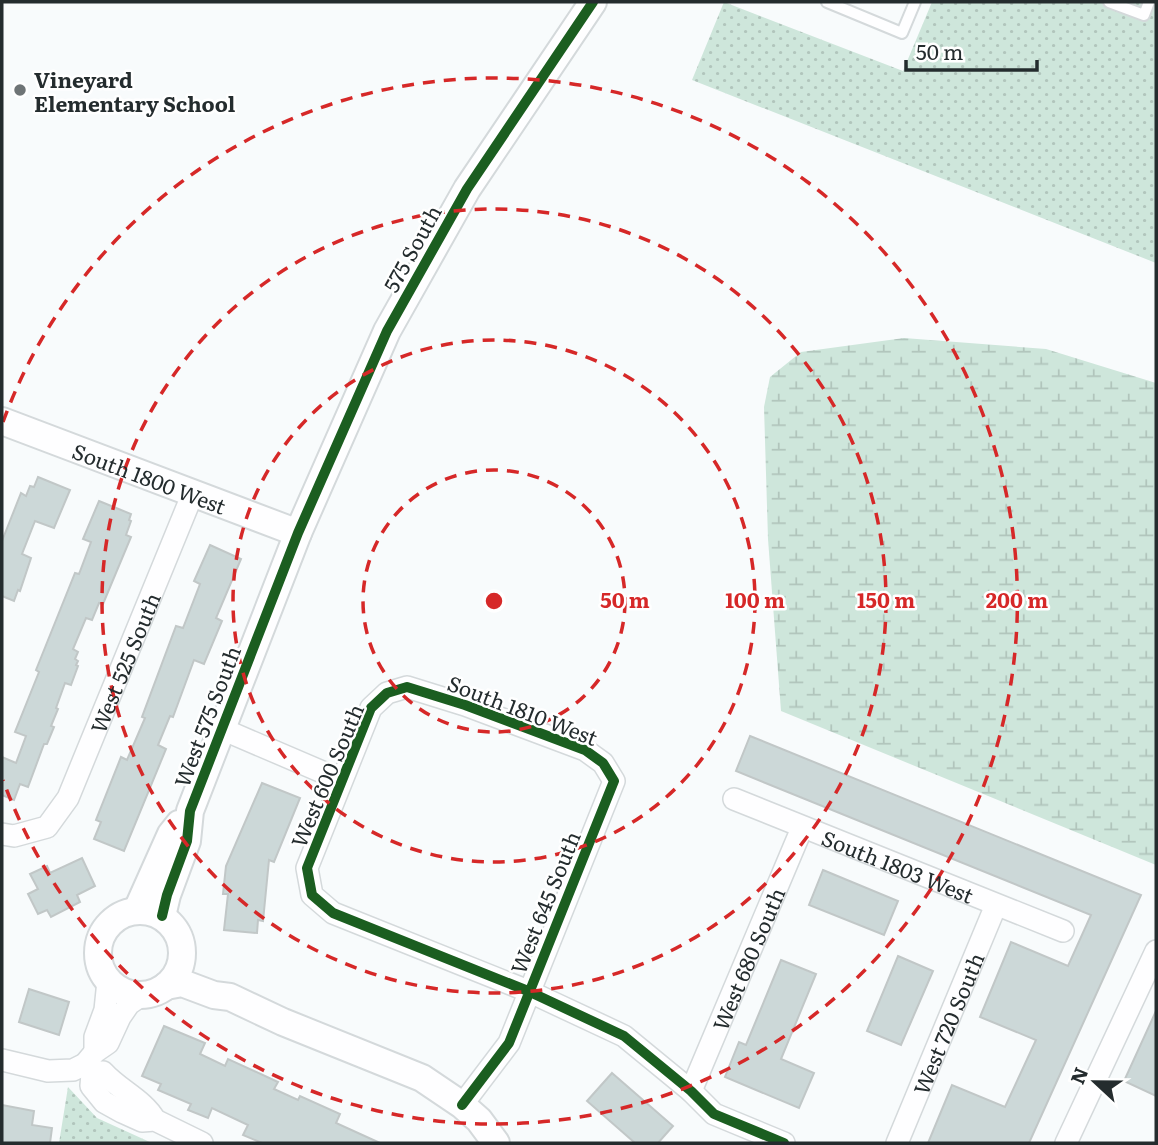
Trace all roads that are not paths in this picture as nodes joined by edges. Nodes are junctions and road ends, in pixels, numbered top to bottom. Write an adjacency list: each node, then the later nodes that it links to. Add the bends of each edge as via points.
1 (593, 2): 8 (street, 575 South, via 467,189 387,331)
2 (827, 2): 3 (lane, via 902,33)
3 (915, 2)
4 (1109, 2): 5 (lane, via 1144,15)
5 (1149, 2)
6 (3, 424): 7 (street, South 1800 West)
7 (193, 493): 8 (street, South 1800 West); 15 (street, West 525 South, via 68,799 47,827 14,836)
8 (298, 533): 10 (street, West 575 South)
9 (407, 687): 11 (street, West 600 South, via 387,693 371,708); 12 (street, South 1810 West, via 585,751 603,763)
10 (222, 729): 11 (street); 17 (street, West 575 South, via 190,811 187,841 167,895)
11 (341, 780): 23 (street, West 600 South, via 307,868 312,895 333,912)
12 (614, 781): 23 (street, West 645 South)
13 (734, 799): 14 (street, South 1803 West)
14 (802, 828): 16 (street, South 1803 West); 27 (street, West 680 South)
15 (2, 834)
16 (996, 905): 18 (street, South 1803 West); 32 (street, West 720 South)
17 (149, 913): 19 (street, via 173,926); 21 (street, via 114,918 104,929 97,954)
18 (1063, 931)
19 (182, 953): 22 (street, via 176,975); 24 (street, via 193,968 220,983)
20 (1153, 965): 33 (street)
21 (108, 981): 22 (street, via 128,993); 26 (street)
22 (154, 990): 24 (street, via 182,984); 26 (street, via 129,1004)
23 (528, 991): 27 (street, via 624,1036); 28 (street, West 645 South, via 509,1043)
24 (230, 997): 28 (street, via 422,1078)
25 (2, 1060): 26 (street, via 64,1071)
26 (91, 1063): 29 (street, via 91,1086 104,1102)
27 (691, 1091): 31 (street, via 714,1114)
28 (461, 1105): 30 (street)
29 (202, 1143)
30 (496, 1143)
31 (784, 1143)
32 (897, 1143)
33 (1066, 1143)

